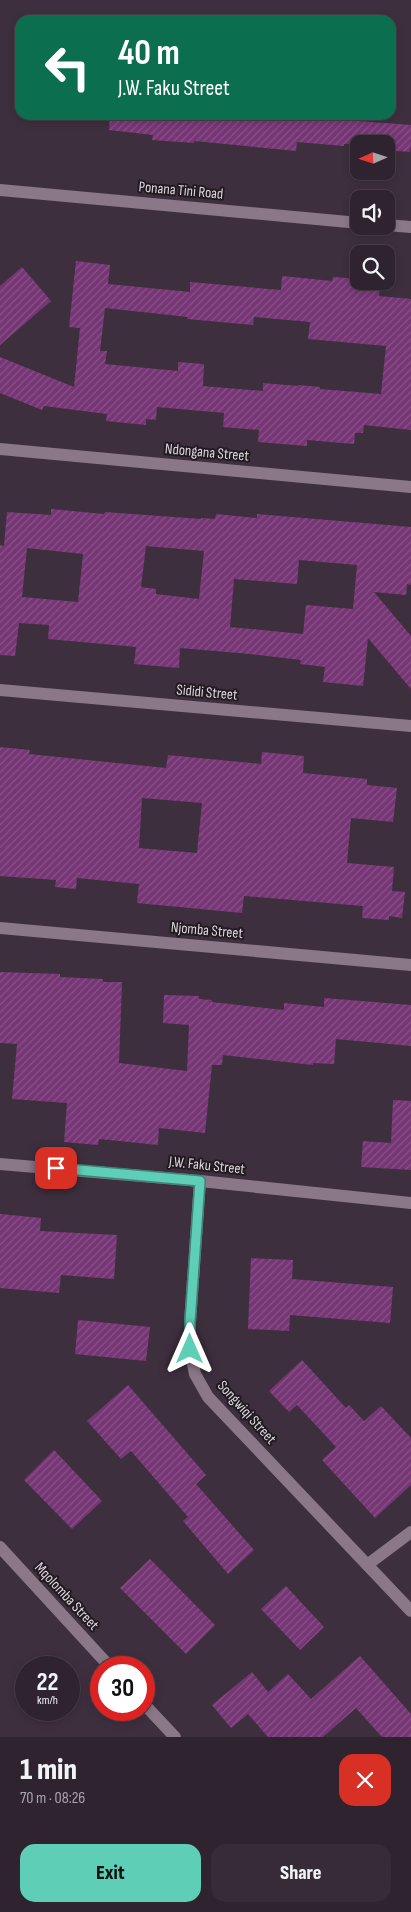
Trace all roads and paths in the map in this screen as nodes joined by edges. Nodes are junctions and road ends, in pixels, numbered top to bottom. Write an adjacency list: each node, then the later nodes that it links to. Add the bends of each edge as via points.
1 (0, 190): 2 (street, Ponana Tini Road)
2 (350, 222)
3 (395, 226): 4 (street)
4 (411, 227)
5 (0, 449): 6 (street, Ndongana Street)
6 (411, 487)
7 (0, 690): 8 (street, Sididi Street)
8 (411, 726)
9 (0, 928): 10 (street, Njomba Street)
10 (411, 965)
11 (0, 1164): 12 (street, J.W. Faku Street)
12 (200, 1181): 13 (street, J.W. Faku Street); 16 (street, Songwiqi Street, via 190,1322 190,1349 195,1374 208,1397)
13 (411, 1202)
14 (411, 1532): 16 (street)
15 (0, 1547): 18 (street, Mqolomba Street)
16 (367, 1565): 17 (street, Songwiqi Street)
17 (411, 1611)
18 (100, 1656)
19 (155, 1716): 20 (street)
20 (174, 1737)

